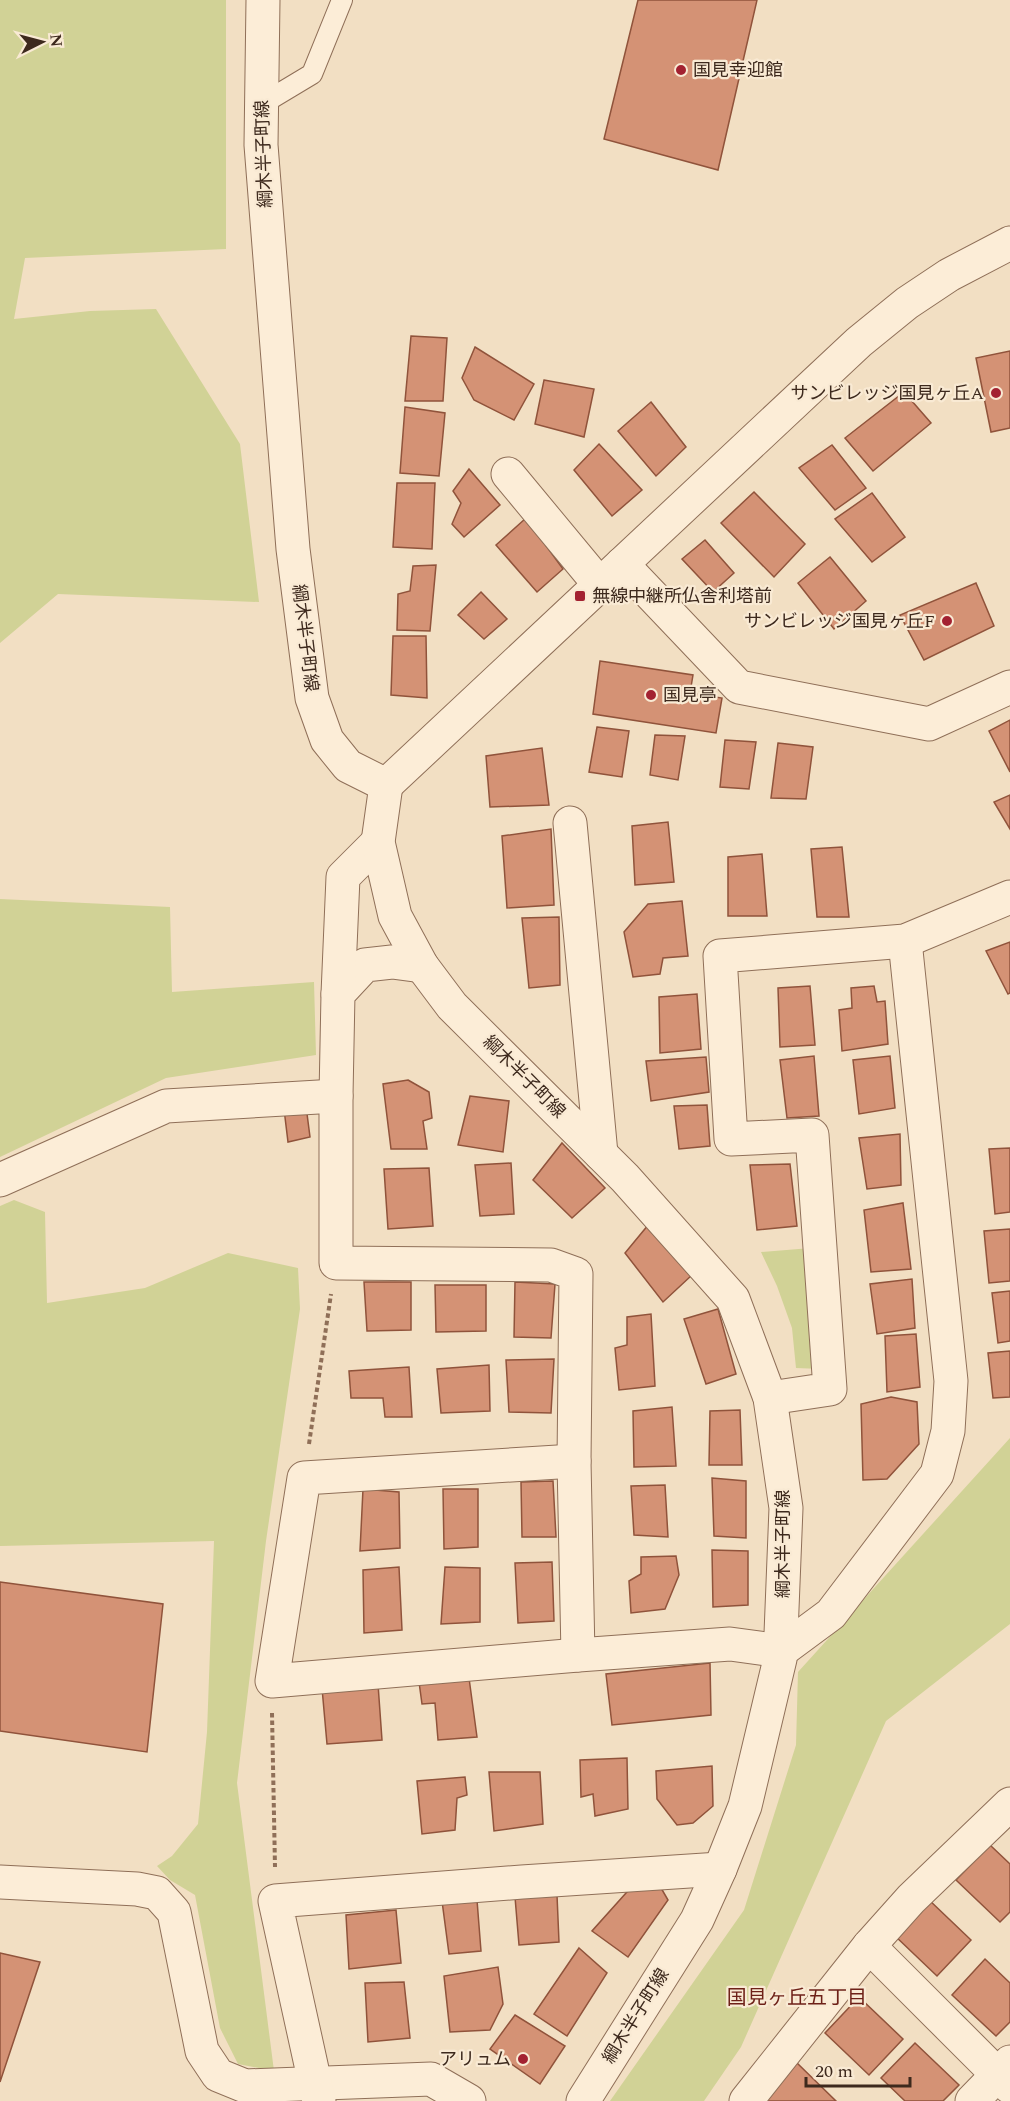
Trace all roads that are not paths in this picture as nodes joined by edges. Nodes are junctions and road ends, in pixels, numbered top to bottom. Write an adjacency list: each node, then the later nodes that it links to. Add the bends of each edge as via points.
1 (263, 0): 3 (street, 綱木半子町線)
2 (342, 0): 3 (lane, via 312,74)
3 (262, 104): 8 (street, 綱木半子町線, via 261,145 293,549 312,698 327,740 348,766)
4 (1010, 243): 6 (street, via 915,297 858,342)
5 (508, 474): 6 (street)
6 (611, 574): 7 (street, via 739,687 929,724); 8 (street)
7 (1010, 687)
8 (386, 785): 10 (street, 綱木半子町線)
9 (570, 823): 16 (street)
10 (378, 842): 13 (street, 綱木半子町線, via 394,916); 14 (street, via 343,876)
11 (1010, 897): 12 (street)
12 (905, 940): 18 (street, via 720,956 731,1139 812,1135 830,1389); 20 (street, via 951,1381 948,1431 937,1474 888,1539 831,1614)
13 (422, 966): 14 (street, via 392,962 365,965); 16 (street, 綱木半子町線, via 452,1006)
14 (338, 994): 15 (street)
15 (336, 1096): 17 (street, via 166,1106); 19 (street, via 336,1263 551,1265 576,1274)
16 (601, 1154): 18 (street, 綱木半子町線, via 733,1299)
17 (0, 1180)
18 (770, 1398): 20 (street, 綱木半子町線, via 786,1508)
19 (574, 1461): 21 (street); 21 (street, via 304,1478 272,1681)
20 (781, 1651): 21 (street, via 730,1644); 23 (street, 綱木半子町線, via 745,1806)
21 (578, 1655)
22 (1010, 1804): 25 (street, via 911,1899)
23 (720, 1869): 27 (street, via 275,1901); 29 (street, 綱木半子町線, via 697,1920)
24 (0, 1882): 27 (street, via 137,1888 157,1893 174,1912 202,2051 218,2075 245,2086)
25 (869, 1946): 26 (street); 30 (street)
26 (1006, 2075): 31 (street)
27 (318, 2092): 28 (street, via 431,2079)
28 (469, 2101)
29 (583, 2101)
30 (746, 2101)
31 (972, 2101)

